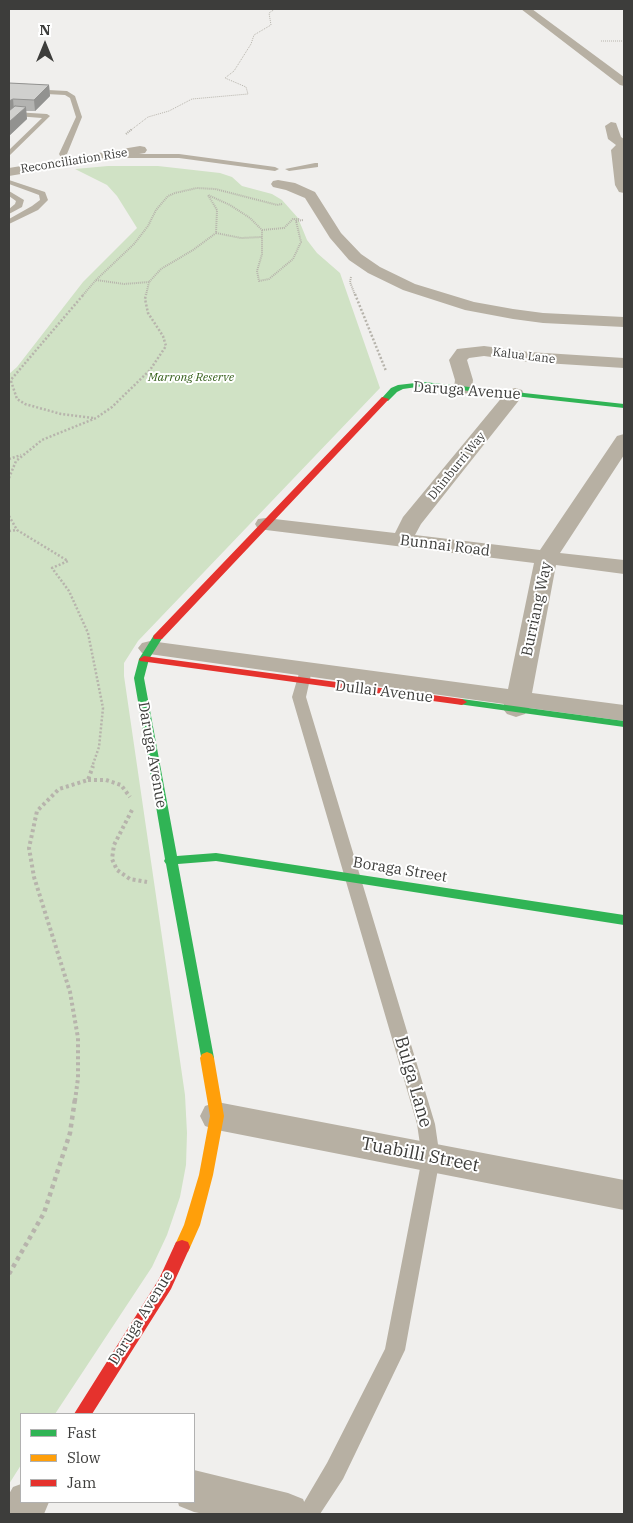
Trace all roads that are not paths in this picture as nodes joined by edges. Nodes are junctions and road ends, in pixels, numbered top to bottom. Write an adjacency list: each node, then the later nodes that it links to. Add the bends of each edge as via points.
1 (526, 9): 2 (street)
2 (624, 82)
3 (9, 90): 10 (lane, via 67,93 73,97 80,117 62,154)
4 (9, 120): 8 (lane, via 14,114 47,116)
5 (611, 126): 6 (street, via 615,139)
6 (624, 145): 17 (street, via 618,150)
7 (140, 150): 9 (street, Reconciliation Rise)
8 (9, 154)
9 (110, 156): 10 (street, Reconciliation Rise); 11 (lane, via 179,156); 13 (lane, via 197,161 233,167)
10 (67, 162): 12 (street, Reconciliation Rise)
11 (292, 173): 13 (street, via 264,172); 14 (street, via 292,183); 16 (street, via 310,190)
12 (9, 174): 19 (lane, via 42,194 44,200)
13 (260, 177): 14 (street)
14 (278, 184): 16 (street)
15 (9, 194): 18 (lane, via 20,200 19,205)
16 (310, 195): 20 (street, via 355,258 409,287 471,306 513,314)
17 (624, 196)
18 (9, 212)
19 (9, 222)
20 (624, 322)
21 (624, 363): 22 (street, Kalua Lane, via 464,352 458,360 464,380)
22 (463, 389): 23 (street, Daruga Avenue); 26 (street, Daruga Avenue, via 424,384 394,390)
23 (515, 394): 24 (street, Daruga Avenue); 27 (street, Dhinburri Way, via 411,522)
24 (624, 406)
25 (624, 440): 28 (street, Burriang Way)
26 (266, 524): 27 (street, Bunnai Road); 30 (street, Daruga Avenue, via 161,632)
27 (402, 540): 28 (street, Bunnai Road)
28 (546, 558): 29 (street, Bunnai Road); 32 (street, Burriang Way)
29 (624, 567)
30 (147, 653): 31 (street, Dullai Avenue); 35 (street, Daruga Avenue, via 138,678)
31 (305, 675): 32 (street, Dullai Avenue); 36 (lane, Bulga Lane, via 299,697)
32 (518, 704): 33 (street, Dullai Avenue); 34 (street, Dullai Avenue)
33 (624, 713)
34 (624, 724)
35 (170, 861): 36 (street, Boraga Street, via 216,857); 38 (street, Daruga Avenue)
36 (352, 878): 37 (street, Boraga Street); 39 (lane, Bulga Lane, via 426,1124)
37 (624, 920)
38 (217, 1116): 39 (street, Tuabilli Street); 41 (street, Daruga Avenue, via 192,1225 165,1284)
39 (431, 1158): 40 (street, Tuabilli Street); 46 (lane, Bulga Lane, via 395,1350 334,1472)
40 (624, 1195)
41 (83, 1413)
42 (195, 1491): 45 (street)
43 (27, 1503): 44 (street)
44 (20, 1514)
45 (288, 1514)
46 (308, 1514)

